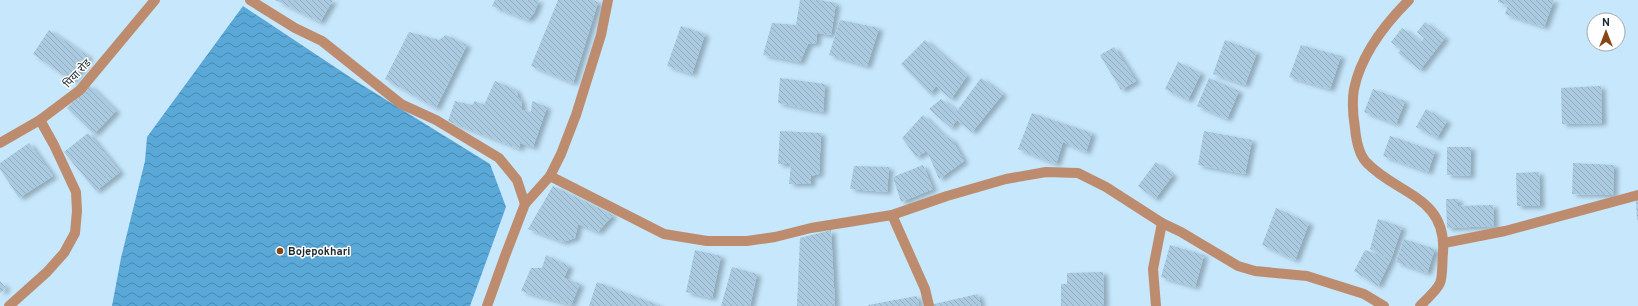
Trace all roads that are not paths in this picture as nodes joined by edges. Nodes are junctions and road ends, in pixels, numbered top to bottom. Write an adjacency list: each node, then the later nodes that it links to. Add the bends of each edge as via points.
1 (155, 0): 5 (street, पिया रोड, via 80,90)
2 (250, 0): 9 (street, via 295,28 322,41 401,104 436,120 499,158 517,180)
3 (608, 0): 7 (street, via 601,35 576,115)
4 (1409, 0): 12 (street, via 1394,15 1359,69 1354,90 1356,140 1365,160 1376,171 1411,192 1428,206 1438,218)
5 (40, 120): 6 (street, पिया रोड); 13 (street, via 76,192 76,233 64,253 47,272)
6 (0, 143)
7 (550, 176): 9 (street); 10 (street, via 664,234 707,241 746,241 775,237)
8 (1638, 195): 12 (street, via 1504,231)
9 (525, 204): 14 (street)
10 (892, 215): 11 (street, via 1006,179 1046,172 1078,173 1106,187); 15 (street, via 925,289)
11 (1162, 223): 16 (street, via 1153,269); 17 (street, via 1238,266 1307,276 1364,294)
12 (1444, 243): 18 (street, via 1441,283)
13 (9, 306)
14 (487, 306)
15 (929, 306)
16 (1156, 306)
17 (1384, 306)
18 (1420, 306)

